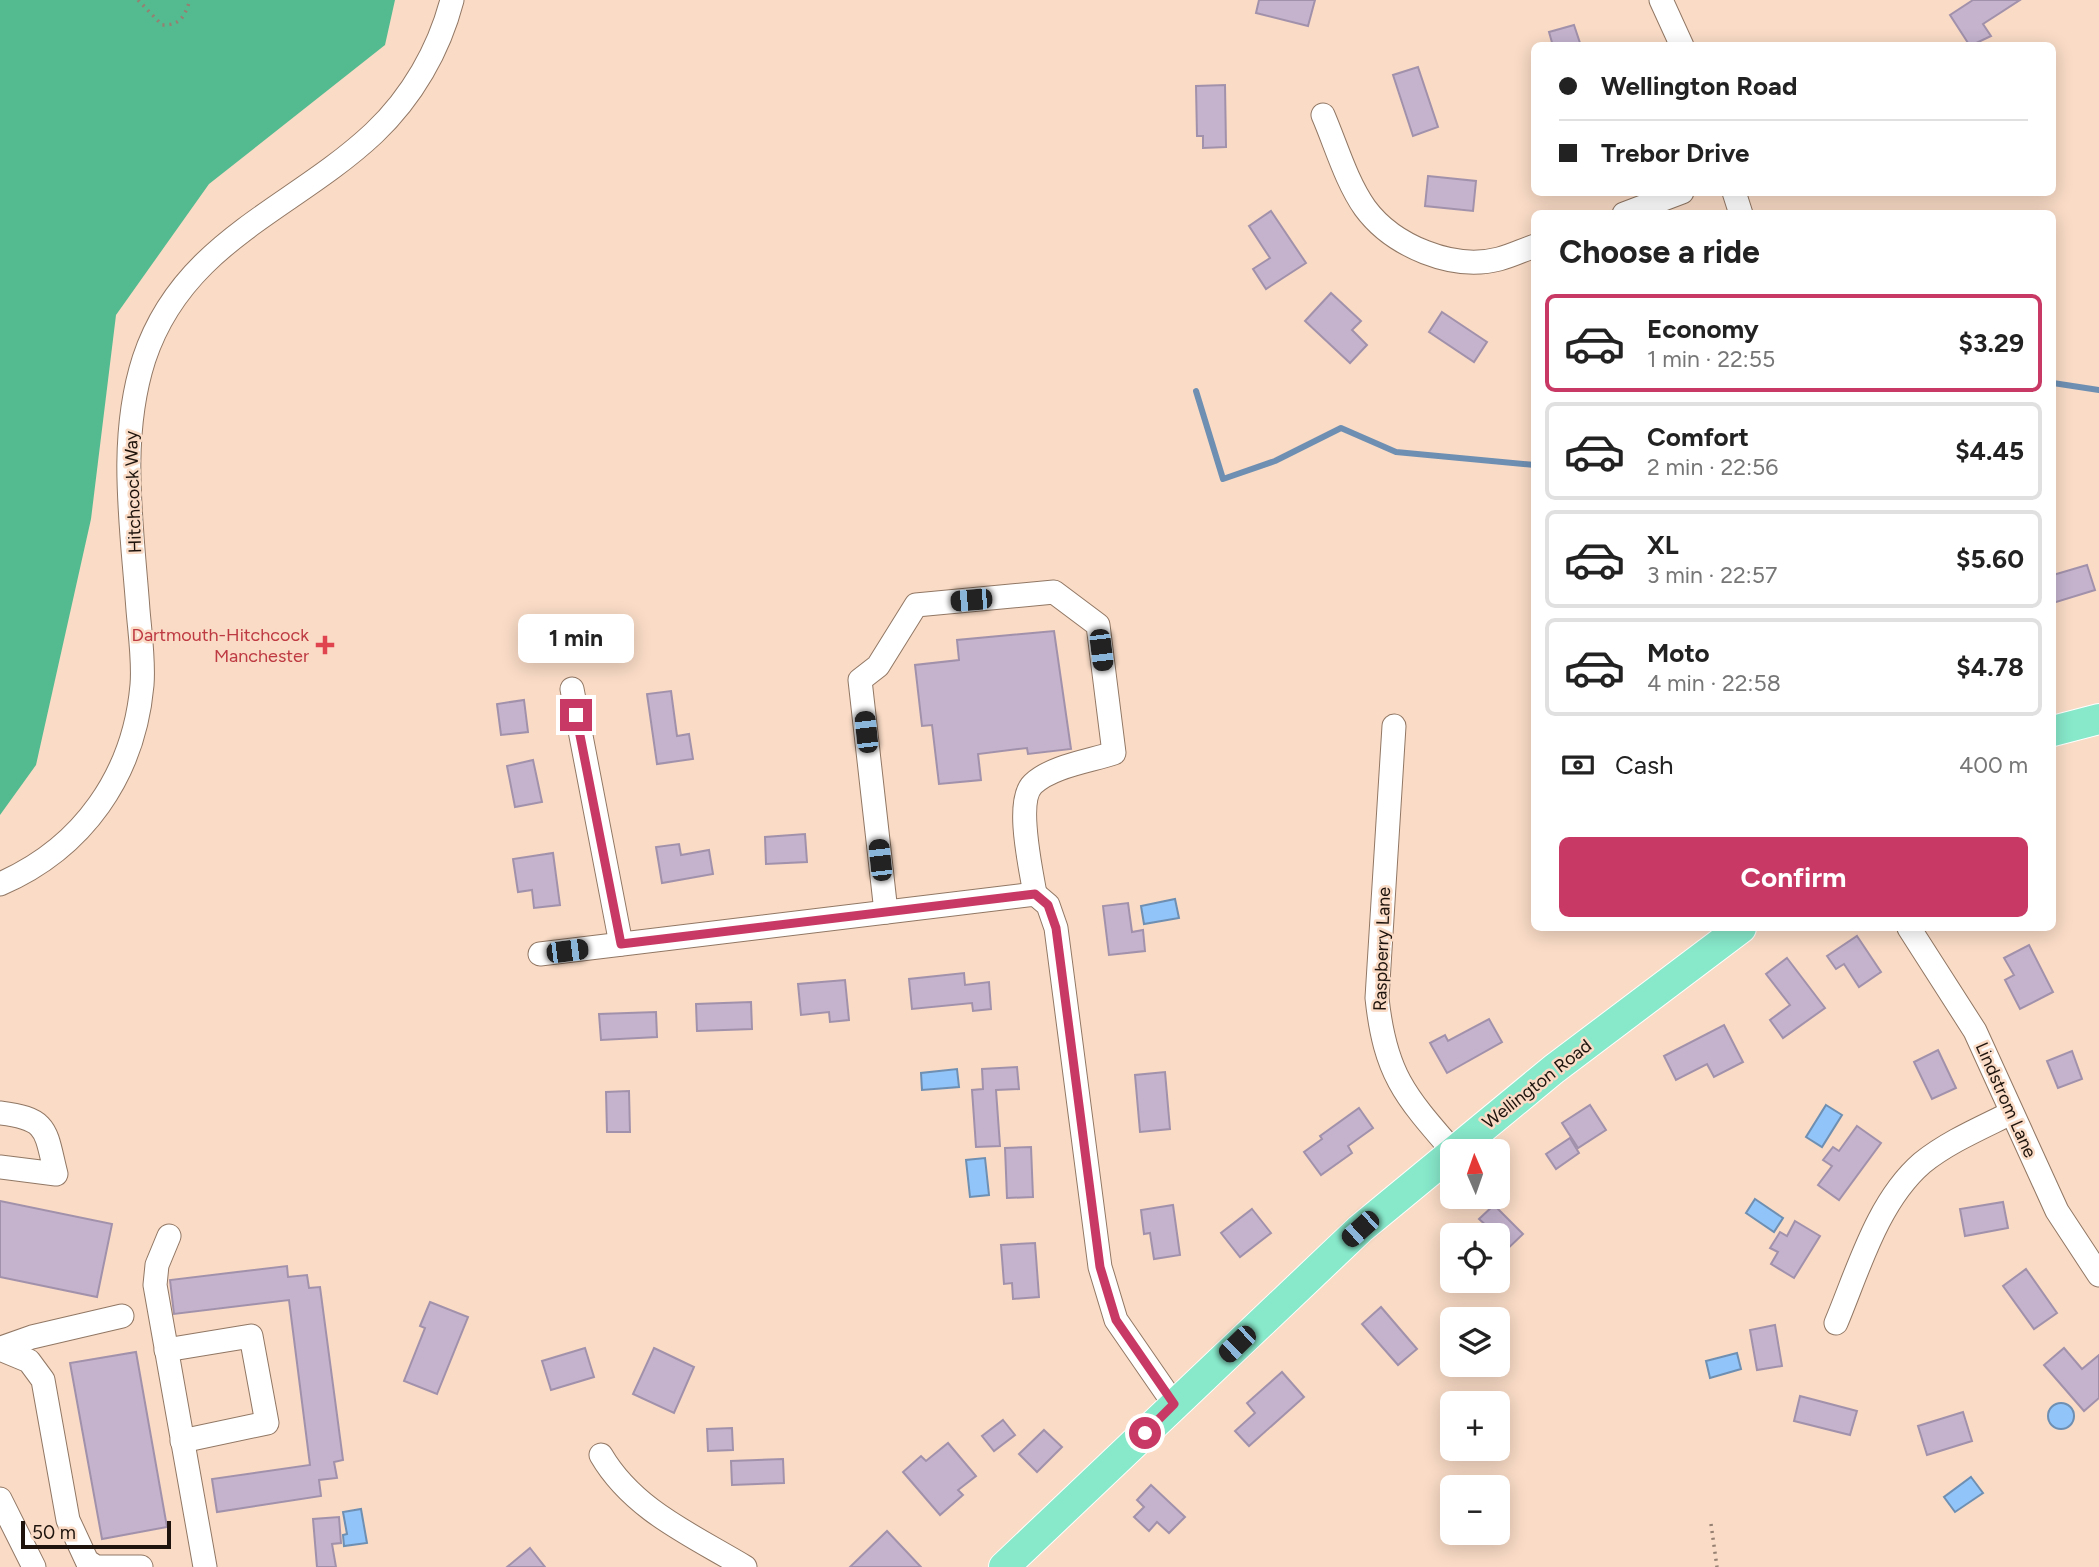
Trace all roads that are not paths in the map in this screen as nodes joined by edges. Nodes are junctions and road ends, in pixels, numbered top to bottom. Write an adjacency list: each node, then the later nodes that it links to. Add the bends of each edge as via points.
1 (452, 0): 12 (street, Hitchcock Way, via 429,61 404,100 373,133 223,243 190,277 164,315 135,391 128,449 142,683 135,729 121,772 97,811 65,845 29,872)
2 (1661, 0): 3 (street)
3 (1680, 42)
4 (1323, 115): 7 (street, via 1365,208 1420,251 1469,262 1498,260)
5 (1671, 196): 6 (street)
6 (1635, 210)
7 (1531, 248)
8 (572, 689): 17 (street)
9 (2099, 719): 11 (main road)
10 (1394, 726): 21 (street, Raspberry Lane, via 1377,998 1381,1029 1400,1086)
11 (2056, 730)
12 (0, 884)
13 (1041, 900): 14 (street); 14 (street, via 1023,801 1033,784 1055,772 1114,753 1098,625 1054,592 916,605 878,666 860,680); 31 (street, via 1056,928 1094,1231 1106,1289 1127,1339)
14 (886, 912): 17 (street)
15 (1737, 931): 22 (main road, Wellington Road)
16 (1911, 931): 20 (street, Lindstrom Lane, via 1975,1031)
17 (621, 944): 18 (street)
18 (540, 954)
19 (0, 1113): 24 (street, via 23,1116 40,1125 57,1174)
20 (2011, 1113): 26 (street, Lindstrom Lane, via 2068,1231); 28 (street, via 1921,1164 1896,1193)
21 (1443, 1139)
22 (1466, 1139)
23 (1440, 1161): 31 (main road, Wellington Road, via 1307,1277)
24 (0, 1167)
25 (169, 1236): 30 (street, via 155,1274)
26 (2099, 1275)
27 (122, 1316): 29 (street)
28 (1836, 1323)
29 (1, 1349): 36 (street, via 29,1361 43,1380 68,1520 87,1561 96,1567)
30 (166, 1350): 32 (street); 32 (street, via 251,1336 267,1423)
31 (1174, 1404): 39 (main road, Wellington Road)
32 (183, 1441): 37 (street)
33 (601, 1455): 38 (street, via 618,1483 638,1501)
34 (0, 1499): 35 (street)
35 (34, 1567)
36 (141, 1567)
37 (205, 1567)
38 (746, 1567)
39 (1004, 1567)

